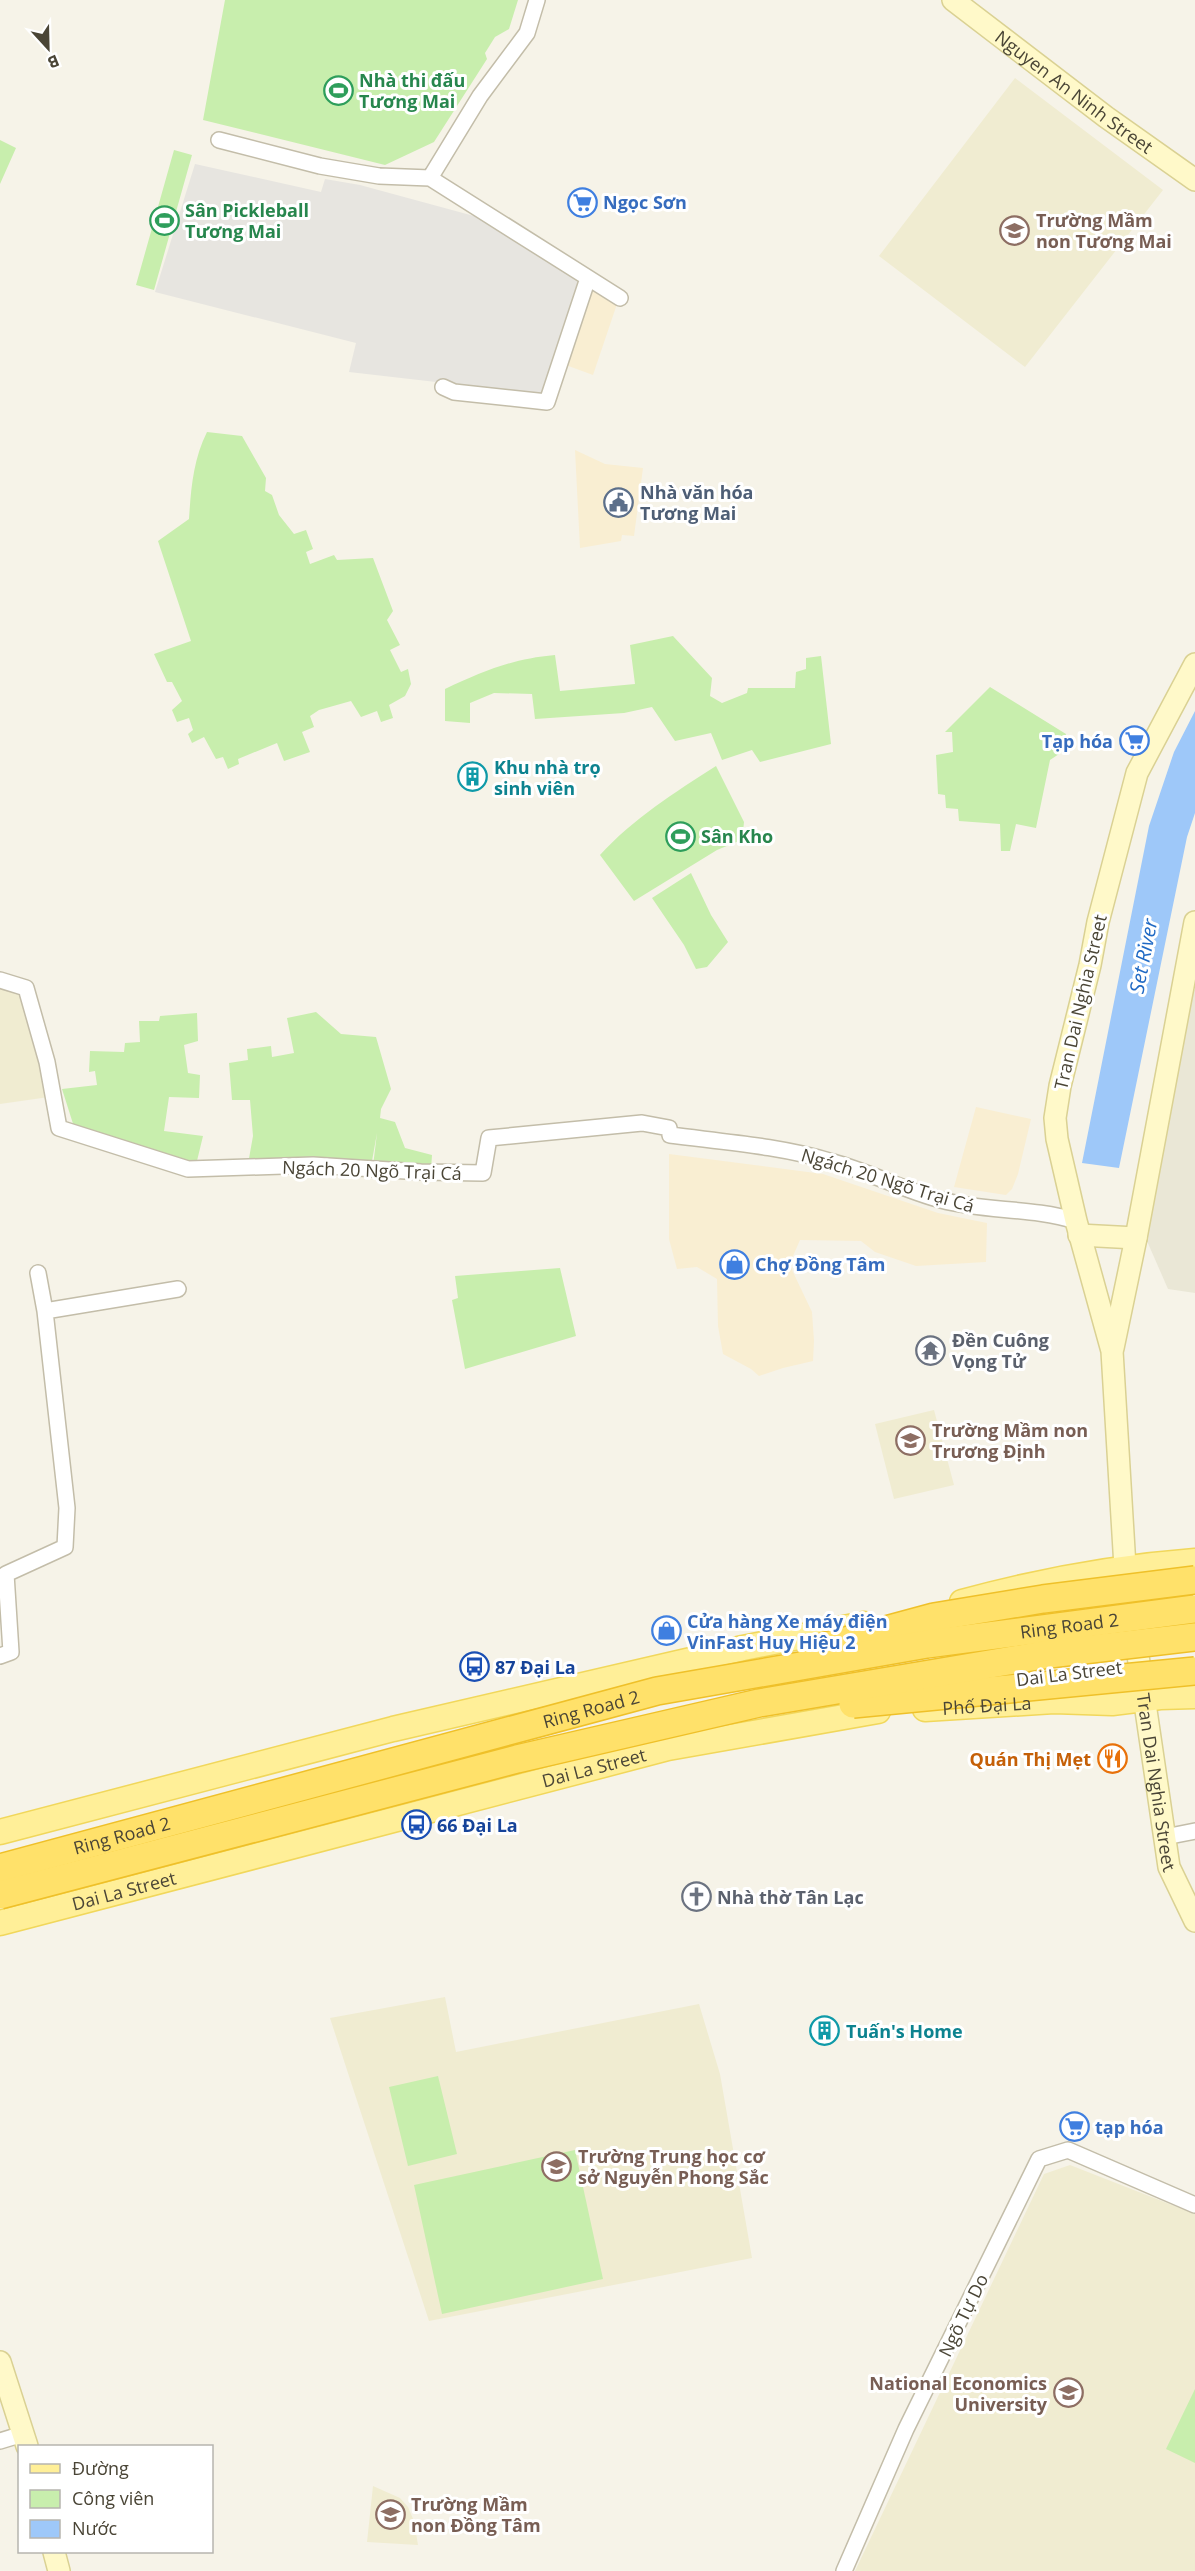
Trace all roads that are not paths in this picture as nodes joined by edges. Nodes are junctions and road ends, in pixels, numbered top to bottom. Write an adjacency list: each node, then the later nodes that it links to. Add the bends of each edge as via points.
1 (537, 0): 5 (street, via 527,33 480,96)
2 (953, 0): 4 (street, Nguyen An Ninh Street, via 1106,117)
3 (219, 140): 5 (street, via 320,166 379,176)
4 (1193, 175)
5 (430, 178): 6 (street)
6 (588, 278): 7 (street); 8 (street, via 547,402 454,392)
7 (620, 298)
8 (443, 387)
9 (1195, 664): 13 (street, Tran Dai Nghia Street, via 1137,773 1060,1086 1055,1118 1057,1140)
10 (1195, 922): 12 (street, Tran Dai Nghia Street)
11 (0, 980): 13 (street, Ngách 20 Ngõ Trại Cá, via 26,988 47,1062 59,1128 188,1169 313,1165 483,1173 489,1138 642,1123 669,1128 670,1135 785,1150 833,1162 941,1200 984,1209 1055,1215)
12 (1189, 983): 14 (street, Tran Dai Nghia Street)
13 (1078, 1228): 14 (street); 18 (street, Tran Dai Nghia Street)
14 (1136, 1238): 18 (street, Tran Dai Nghia Street)
15 (38, 1273): 17 (street)
16 (178, 1289): 17 (street)
17 (45, 1311): 27 (street, via 68,1508 65,1546 6,1574 11,1652)
18 (1112, 1352): 20 (street, Tran Dai Nghia Street)
19 (1195, 1561): 20 (main road)
20 (1125, 1567): 23 (street, Tran Dai Nghia Street); 25 (main road)
21 (1195, 1580): 31 (highway, bridge, via 934,1617)
22 (1195, 1600): 23 (main road)
23 (1131, 1608): 25 (main road, via 1006,1624); 29 (street, Tran Dai Nghia Street)
24 (1195, 1609): 31 (highway, Ring Road 2, bridge, via 927,1644)
25 (843, 1628): 36 (main road, via 393,1729)
26 (1195, 1637): 35 (highway, Ring Road 2, bridge, via 1049,1654 759,1703)
27 (0, 1656)
28 (1195, 1658): 29 (main road, Dai La Street)
29 (1139, 1665): 33 (street, Tran Dai Nghia Street); 34 (main road, Dai La Street, via 1004,1681)
30 (1195, 1671): 35 (highway, bridge)
31 (657, 1691): 40 (highway, Ring Road 2, bridge)
32 (1195, 1696): 33 (main road, Dai La Street)
33 (1143, 1699): 34 (main road, Dai La Street); 39 (street, Tran Dai Nghia Street)
34 (884, 1710): 41 (main road, Dai La Street, via 668,1748)
35 (664, 1725): 42 (highway, Ring Road 2, bridge, via 517,1759)
36 (94, 1807): 37 (main road); 41 (main road)
37 (0, 1832)
38 (1195, 1832): 39 (street)
39 (1166, 1837): 43 (street, Tran Dai Nghia Street, via 1169,1867)
40 (0, 1868)
41 (120, 1892): 44 (main road, Dai La Street)
42 (0, 1894)
43 (1195, 1921)
44 (0, 1923)
45 (1195, 2205): 51 (street, Ngõ Tự Do, via 1068,2150 1039,2159 906,2429)
46 (0, 2362): 47 (street)
47 (25, 2440): 48 (street)
48 (0, 2441)
49 (54, 2553): 50 (street)
50 (59, 2571)
51 (844, 2571)

